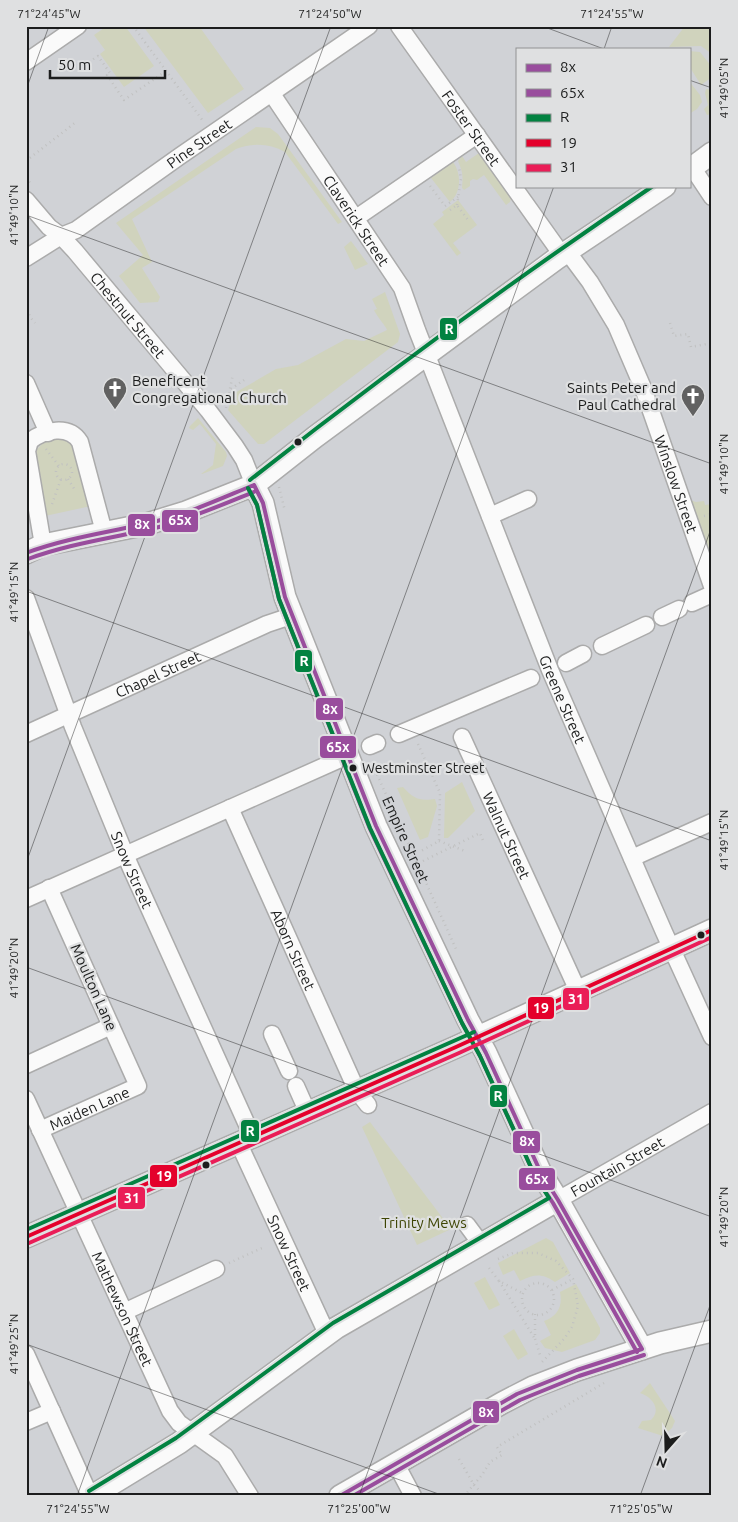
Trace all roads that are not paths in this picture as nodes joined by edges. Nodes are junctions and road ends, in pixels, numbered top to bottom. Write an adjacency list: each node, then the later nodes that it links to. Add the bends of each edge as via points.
1 (78, 26): 4 (street)
2 (370, 26): 5 (street, Pine Street)
3 (399, 26): 6 (street, Foster Street)
4 (26, 62)
5 (272, 94): 12 (street, Claverick Street); 13 (street, Pine Street, via 76,230)
6 (477, 136): 12 (street); 14 (street, Foster Street)
7 (712, 153): 8 (main road)
8 (691, 168): 10 (street)
9 (662, 188): 14 (main road)
10 (712, 196)
11 (26, 200): 13 (street, Chestnut Street)
12 (356, 218): 16 (street, Claverick Street, via 402,288)
13 (61, 236): 15 (street, Pine Street); 19 (street, Chestnut Street)
14 (564, 253): 16 (main road); 24 (street, Winslow Street, via 590,282 616,325 643,388)
15 (26, 258)
16 (427, 354): 19 (main road); 21 (street, Greene Street)
17 (26, 383): 18 (street)
18 (36, 441): 22 (street, via 62,430 76,436); 23 (street, via 27,457)
19 (261, 479): 22 (main road, via 186,512); 27 (main road, Empire Street, via 262,503)
20 (528, 499): 21 (street)
21 (490, 516): 42 (street, Greene Street, via 550,670)
22 (104, 532): 23 (main road)
23 (35, 549)
24 (712, 586)
25 (712, 594): 28 (street)
26 (26, 598): 34 (street, Snow Street)
27 (292, 616): 34 (street, Chapel Street, via 267,624); 38 (main road, Empire Street)
28 (662, 617)
29 (646, 625): 30 (street)
30 (602, 646)
31 (583, 654): 32 (street)
32 (566, 663)
33 (531, 678): 36 (street)
34 (69, 715): 35 (street, Chapel Street); 41 (street, Snow Street)
35 (26, 734)
36 (399, 734)
37 (462, 738): 47 (street, Walnut Street)
38 (348, 756): 39 (street); 51 (main road, Empire Street, via 390,857)
39 (230, 808): 41 (street); 56 (street, Aborn Street)
40 (712, 822): 42 (street)
41 (126, 855): 43 (street); 61 (street, Snow Street)
42 (632, 858): 46 (street, Greene Street)
43 (49, 888): 44 (street); 48 (street, Moulton Lane)
44 (26, 899)
45 (712, 930): 46 (main road)
46 (670, 947): 47 (main road); 50 (street, Greene Street)
47 (578, 991): 51 (main road)
48 (111, 1026): 52 (street); 54 (street, Moulton Lane)
49 (272, 1034): 53 (street)
50 (712, 1037)
51 (477, 1038): 56 (main road); 62 (main road, Empire Street, via 541,1173)
52 (26, 1065)
53 (289, 1070)
54 (138, 1086): 60 (street, Maiden Lane)
55 (296, 1086): 59 (street)
56 (363, 1098): 59 (main road)
57 (26, 1099): 60 (street, Mathewson Street)
58 (712, 1112): 62 (street, Fountain Street)
59 (308, 1113): 61 (main road)
60 (40, 1130): 63 (street, Mathewson Street)
61 (246, 1141): 63 (main road); 70 (street, Snow Street)
62 (558, 1200): 66 (main road, Fountain Street); 71 (main road, Empire Street)
63 (79, 1214): 65 (main road); 68 (street, Mathewson Street)
64 (466, 1226): 66 (street)
65 (26, 1237)
66 (481, 1244): 70 (main road, Fountain Street)
67 (216, 1269): 68 (street)
68 (124, 1312): 75 (street, Mathewson Street, via 170,1411)
69 (712, 1331): 71 (main road)
70 (326, 1334): 75 (main road, Fountain Street)
71 (642, 1348): 76 (main road, via 532,1387)
72 (26, 1354): 73 (street)
73 (52, 1411): 74 (street); 77 (street)
74 (26, 1422)
75 (192, 1433): 77 (main road, Fountain Street); 78 (street, Mathewson Street, via 225,1456)
76 (396, 1464): 79 (main road); 80 (street)
77 (91, 1496)
78 (250, 1496)
79 (340, 1496)
80 (413, 1496)

